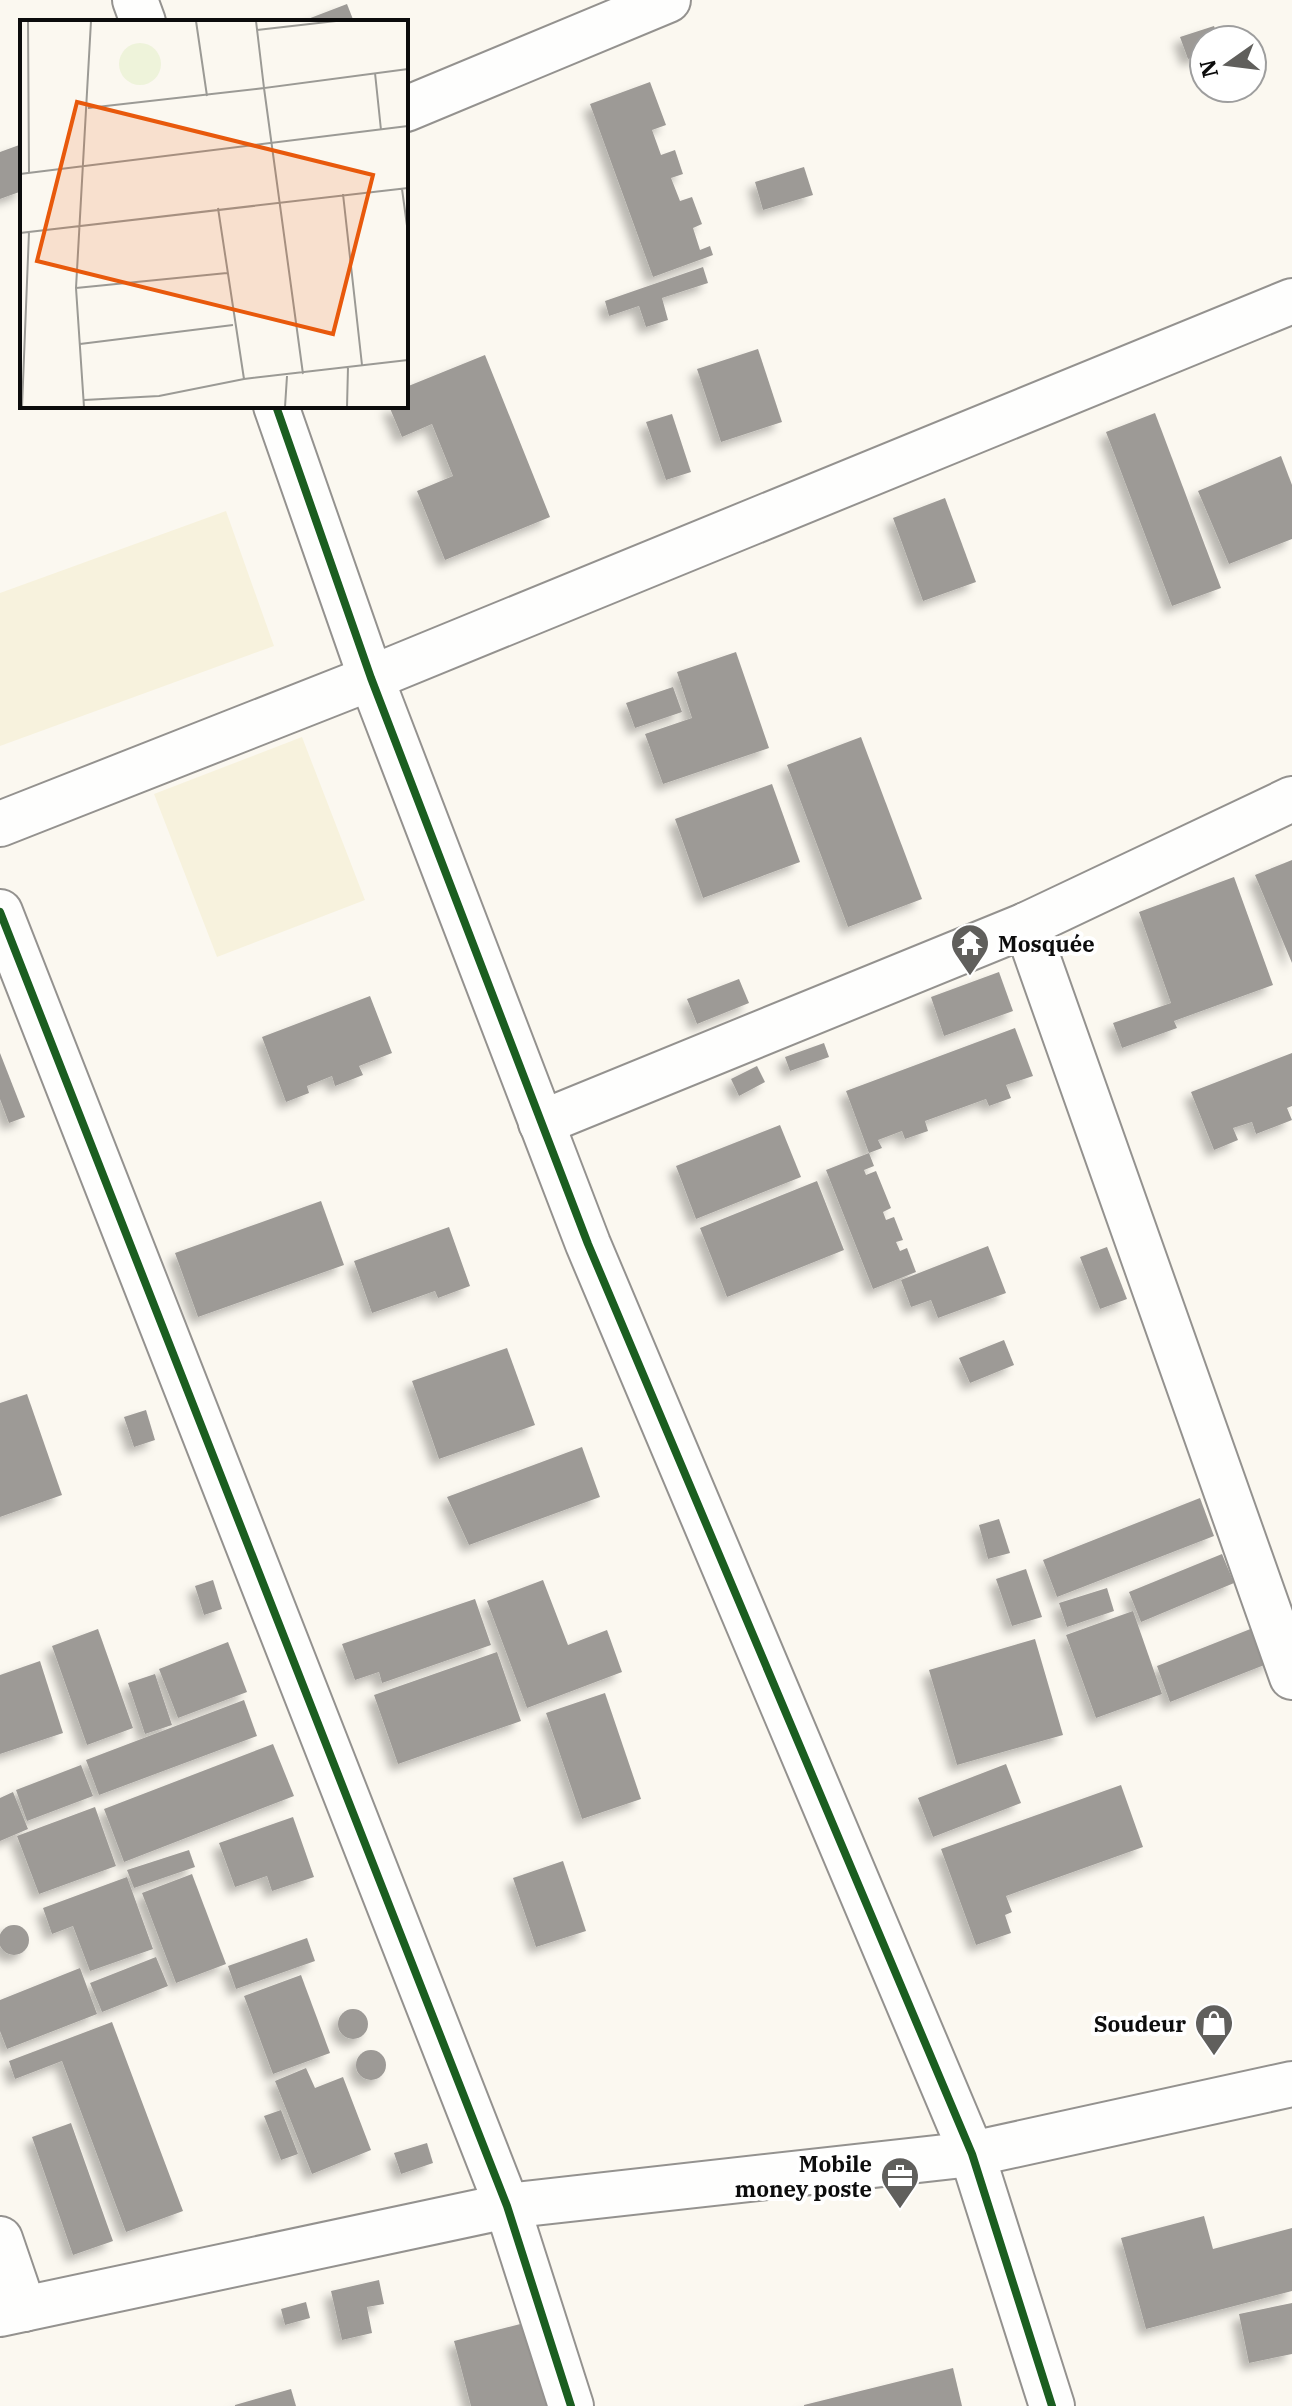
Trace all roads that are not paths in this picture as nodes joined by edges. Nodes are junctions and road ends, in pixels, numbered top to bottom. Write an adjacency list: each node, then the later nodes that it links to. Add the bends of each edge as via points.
1 (135, 0): 3 (street)
2 (668, 0): 4 (street)
3 (142, 20)
4 (408, 108)
5 (1292, 301): 7 (street)
6 (277, 408): 7 (street)
7 (371, 678): 9 (street); 12 (street)
8 (1292, 799): 11 (street)
9 (0, 824)
10 (0, 912): 16 (street)
11 (1026, 925): 12 (street); 13 (street)
12 (541, 1123): 15 (street)
13 (1292, 1677)
14 (1292, 2084): 15 (street)
15 (972, 2154): 16 (street); 20 (street)
16 (507, 2206): 18 (street); 19 (street)
17 (0, 2239): 18 (street)
18 (12, 2312)
19 (571, 2406)
20 (1052, 2406)

